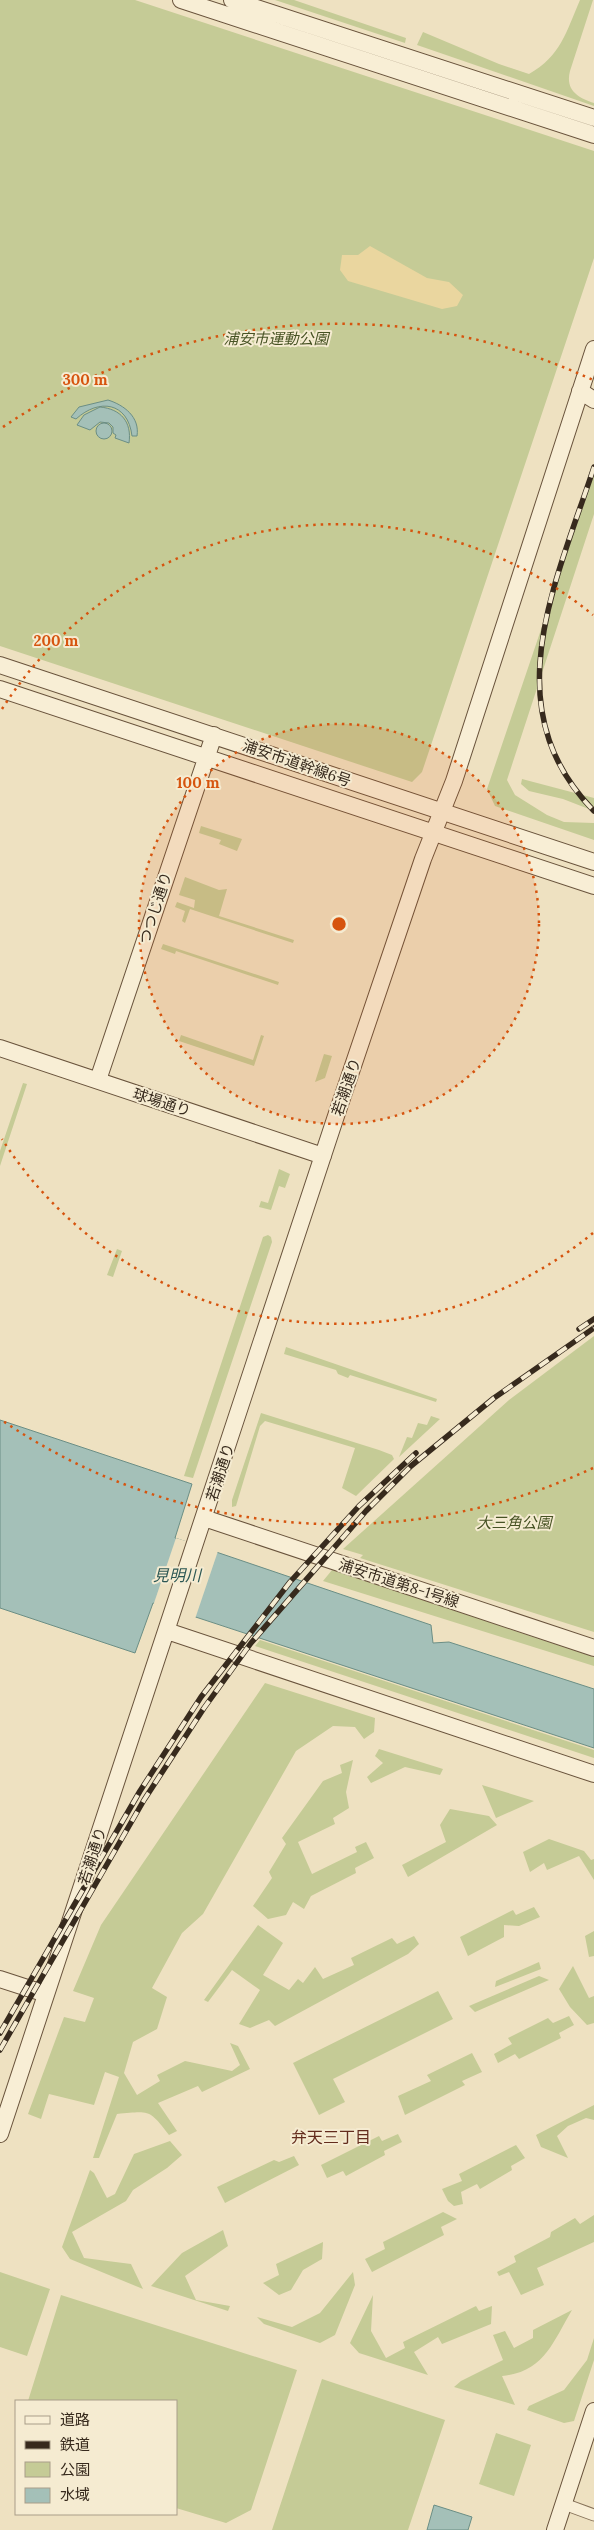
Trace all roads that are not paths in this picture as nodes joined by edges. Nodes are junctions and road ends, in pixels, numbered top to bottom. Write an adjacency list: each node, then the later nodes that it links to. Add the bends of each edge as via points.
1 (181, 0): 4 (street)
2 (232, 0): 3 (street)
3 (594, 118)
4 (594, 135)
5 (594, 349): 6 (street, 若潮通り)
6 (587, 392): 7 (street); 12 (street, 若潮通り)
7 (594, 400)
8 (0, 665): 10 (street, 浦安市道幹線6号)
9 (0, 689): 11 (street, 浦安市道幹線6号)
10 (214, 735): 11 (street, つつじ通り); 12 (street, 浦安市道幹線6号)
11 (205, 758): 13 (street, 浦安市道幹線6号); 17 (street, つつじ通り)
12 (443, 811): 13 (street, 若潮通り); 14 (street, 浦安市道幹線6号)
13 (434, 833): 15 (street, 浦安市道幹線6号); 18 (street, 若潮通り)
14 (594, 862)
15 (594, 886)
16 (0, 1048): 17 (street, 球場通り)
17 (98, 1080): 18 (street, 球場通り)
18 (323, 1156): 19 (street, 若潮通り)
19 (204, 1518): 20 (street, 若潮通り); 21 (street, 浦安市道第8-1号線)
20 (166, 1631): 22 (street); 24 (street, 若潮通り)
21 (594, 1648)
22 (594, 1774)
23 (0, 1979): 24 (street)
24 (46, 1994): 25 (street, 若潮通り)
25 (0, 2134)
26 (594, 2411): 27 (street)
27 (564, 2504): 28 (street); 29 (street)
28 (594, 2515)
29 (555, 2530)

